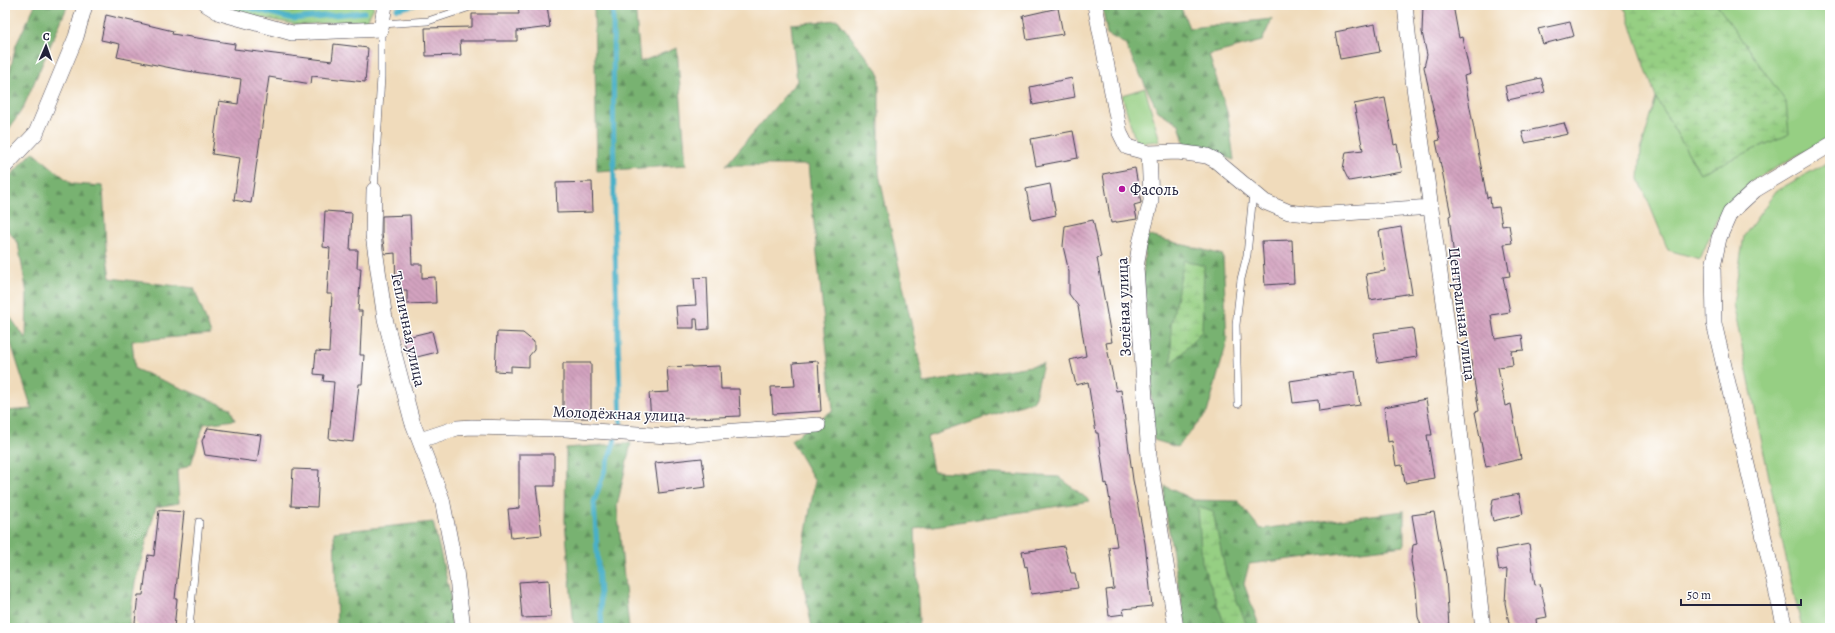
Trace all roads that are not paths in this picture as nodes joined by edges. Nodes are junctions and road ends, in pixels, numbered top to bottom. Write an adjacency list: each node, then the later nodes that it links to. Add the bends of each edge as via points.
1 (85, 5): 10 (street, via 76,36 36,133)
2 (207, 5): 7 (street, via 220,12 292,33)
3 (385, 5): 7 (street)
4 (476, 5): 7 (lane, via 428,21)
5 (1095, 5): 9 (street, via 1120,133 1127,147)
6 (1405, 5): 13 (street, Центральная улица)
7 (381, 26): 11 (lane, Тепличная улица, via 381,77)
8 (1830, 145): 22 (street, via 1755,190 1730,213 1719,238 1712,267 1714,323)
9 (1149, 153): 12 (street, via 1178,152 1207,156); 20 (street, Зелёная улица, via 1151,201 1136,268 1149,456)
10 (5, 166)
11 (374, 190): 16 (street, Тепличная улица, via 372,235 386,319 412,421)
12 (1253, 193): 13 (street, via 1289,212 1316,215); 14 (lane, via 1236,325)
13 (1431, 207): 21 (street, Центральная улица, via 1450,344)
14 (1238, 404)
15 (818, 425): 16 (street, Молодёжная улица, via 667,436 565,429 472,427 457,428)
16 (420, 440): 19 (street, Тепличная улица, via 442,499 456,571)
17 (199, 522): 18 (lane)
18 (189, 628)
19 (463, 628)
20 (1176, 628)
21 (1483, 628)
22 (1785, 628)

